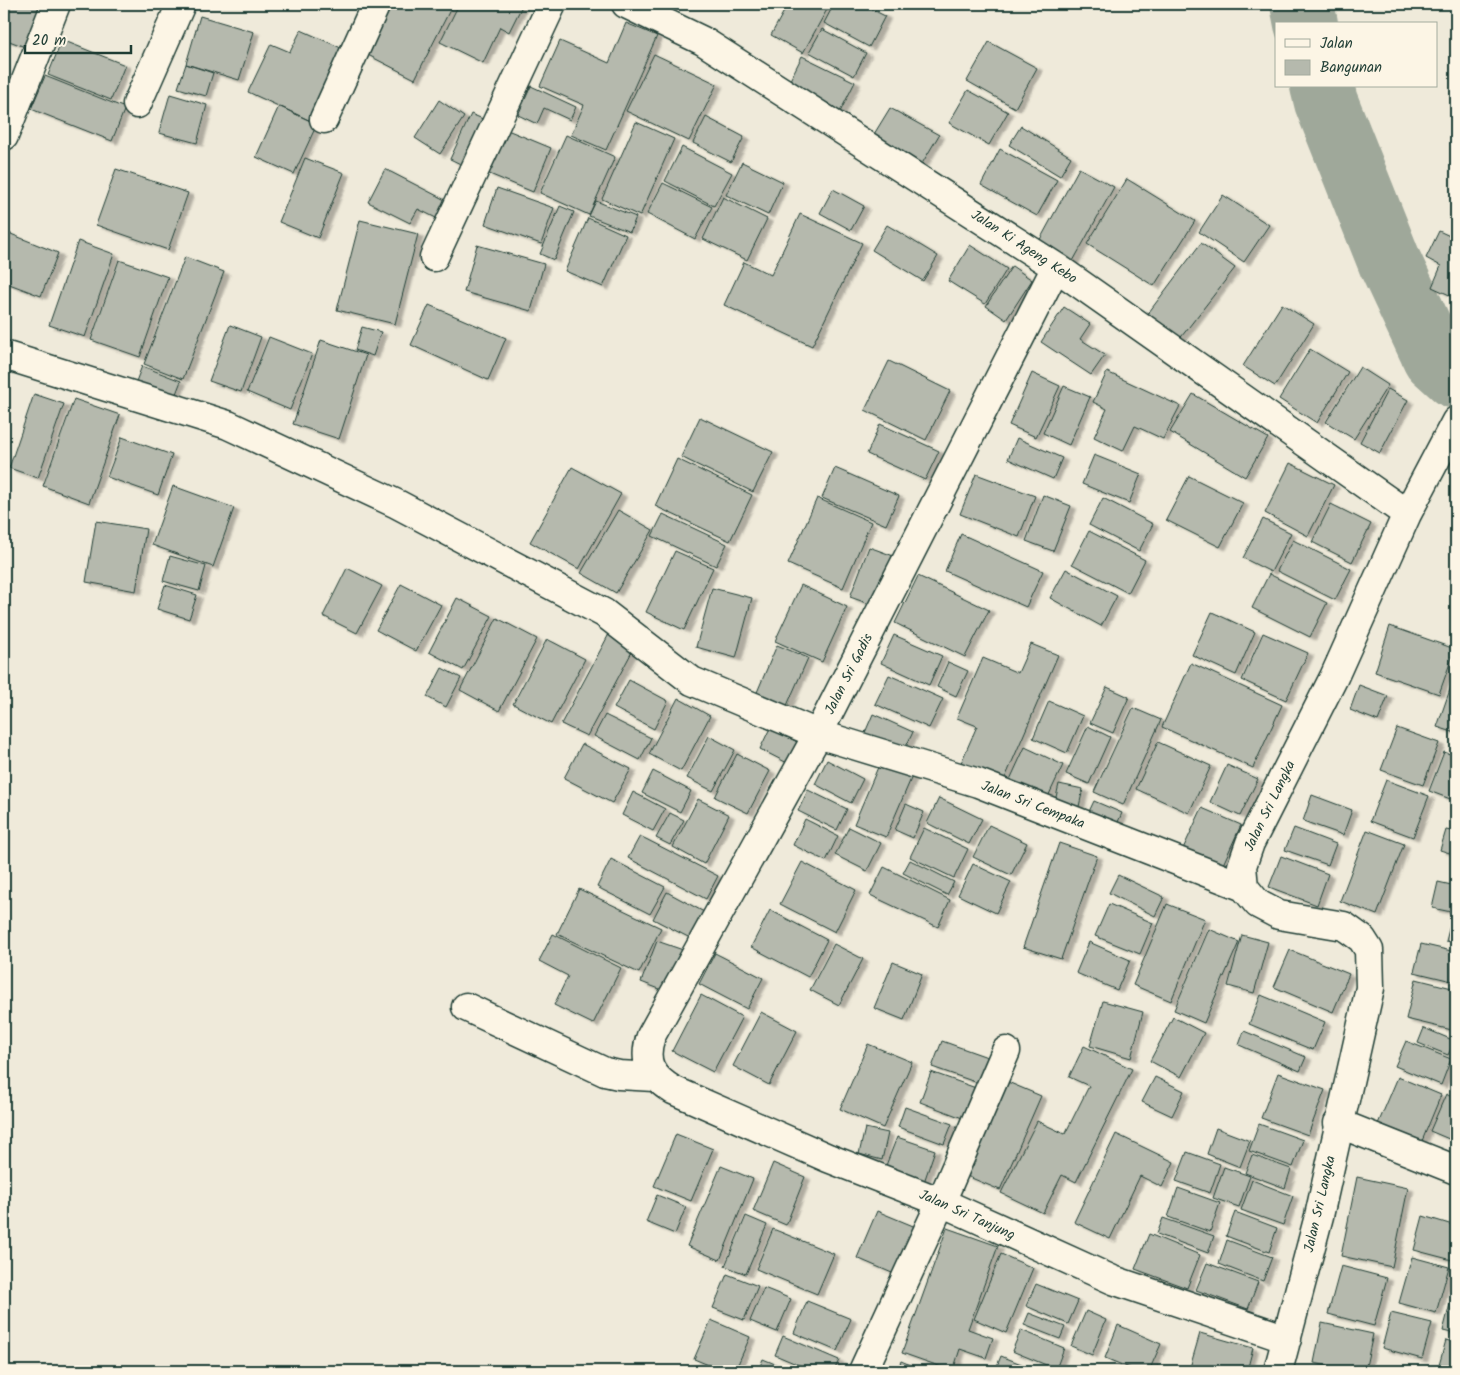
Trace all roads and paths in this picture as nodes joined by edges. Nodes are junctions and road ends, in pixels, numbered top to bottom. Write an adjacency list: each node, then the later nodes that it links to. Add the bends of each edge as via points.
1 (56, 4): 8 (street)
2 (181, 4): 6 (street)
3 (376, 4): 7 (street)
4 (552, 4): 9 (street)
5 (626, 4): 10 (street, Jalan Ki Ageng Kebo, via 703,41)
6 (136, 104)
7 (324, 119)
8 (4, 136)
9 (434, 256)
10 (1056, 267): 13 (street, Jalan Ki Ageng Kebo); 14 (street, Jalan Sri Gadis)
11 (4, 355): 14 (street, Jalan Sri Cempaka, via 228,425 388,499 604,613 692,681)
12 (1453, 427): 13 (street, Jalan Sri Langka)
13 (1407, 514): 15 (street, Jalan Sri Langka, via 1334,677 1250,843 1242,866)
14 (818, 734): 15 (street, Jalan Sri Cempaka, via 978,784); 18 (street, Jalan Sri Gadis, via 651,1036 647,1062)
15 (1244, 887): 19 (street, Jalan Sri Langka, via 1258,904 1279,915 1344,926 1362,939 1369,950 1370,988)
16 (466, 1007): 18 (street, via 605,1072 619,1076)
17 (1006, 1051): 21 (street)
18 (654, 1077): 21 (street, Jalan Sri Tanjung, via 673,1090 828,1158)
19 (1338, 1123): 20 (street); 22 (street, Jalan Sri Langka, via 1319,1216)
20 (1456, 1170)
21 (941, 1202): 22 (street, Jalan Sri Tanjung, via 1114,1280); 23 (street)
22 (1287, 1339): 24 (street, Jalan Sri Langka)
23 (863, 1371)
24 (1278, 1371)

